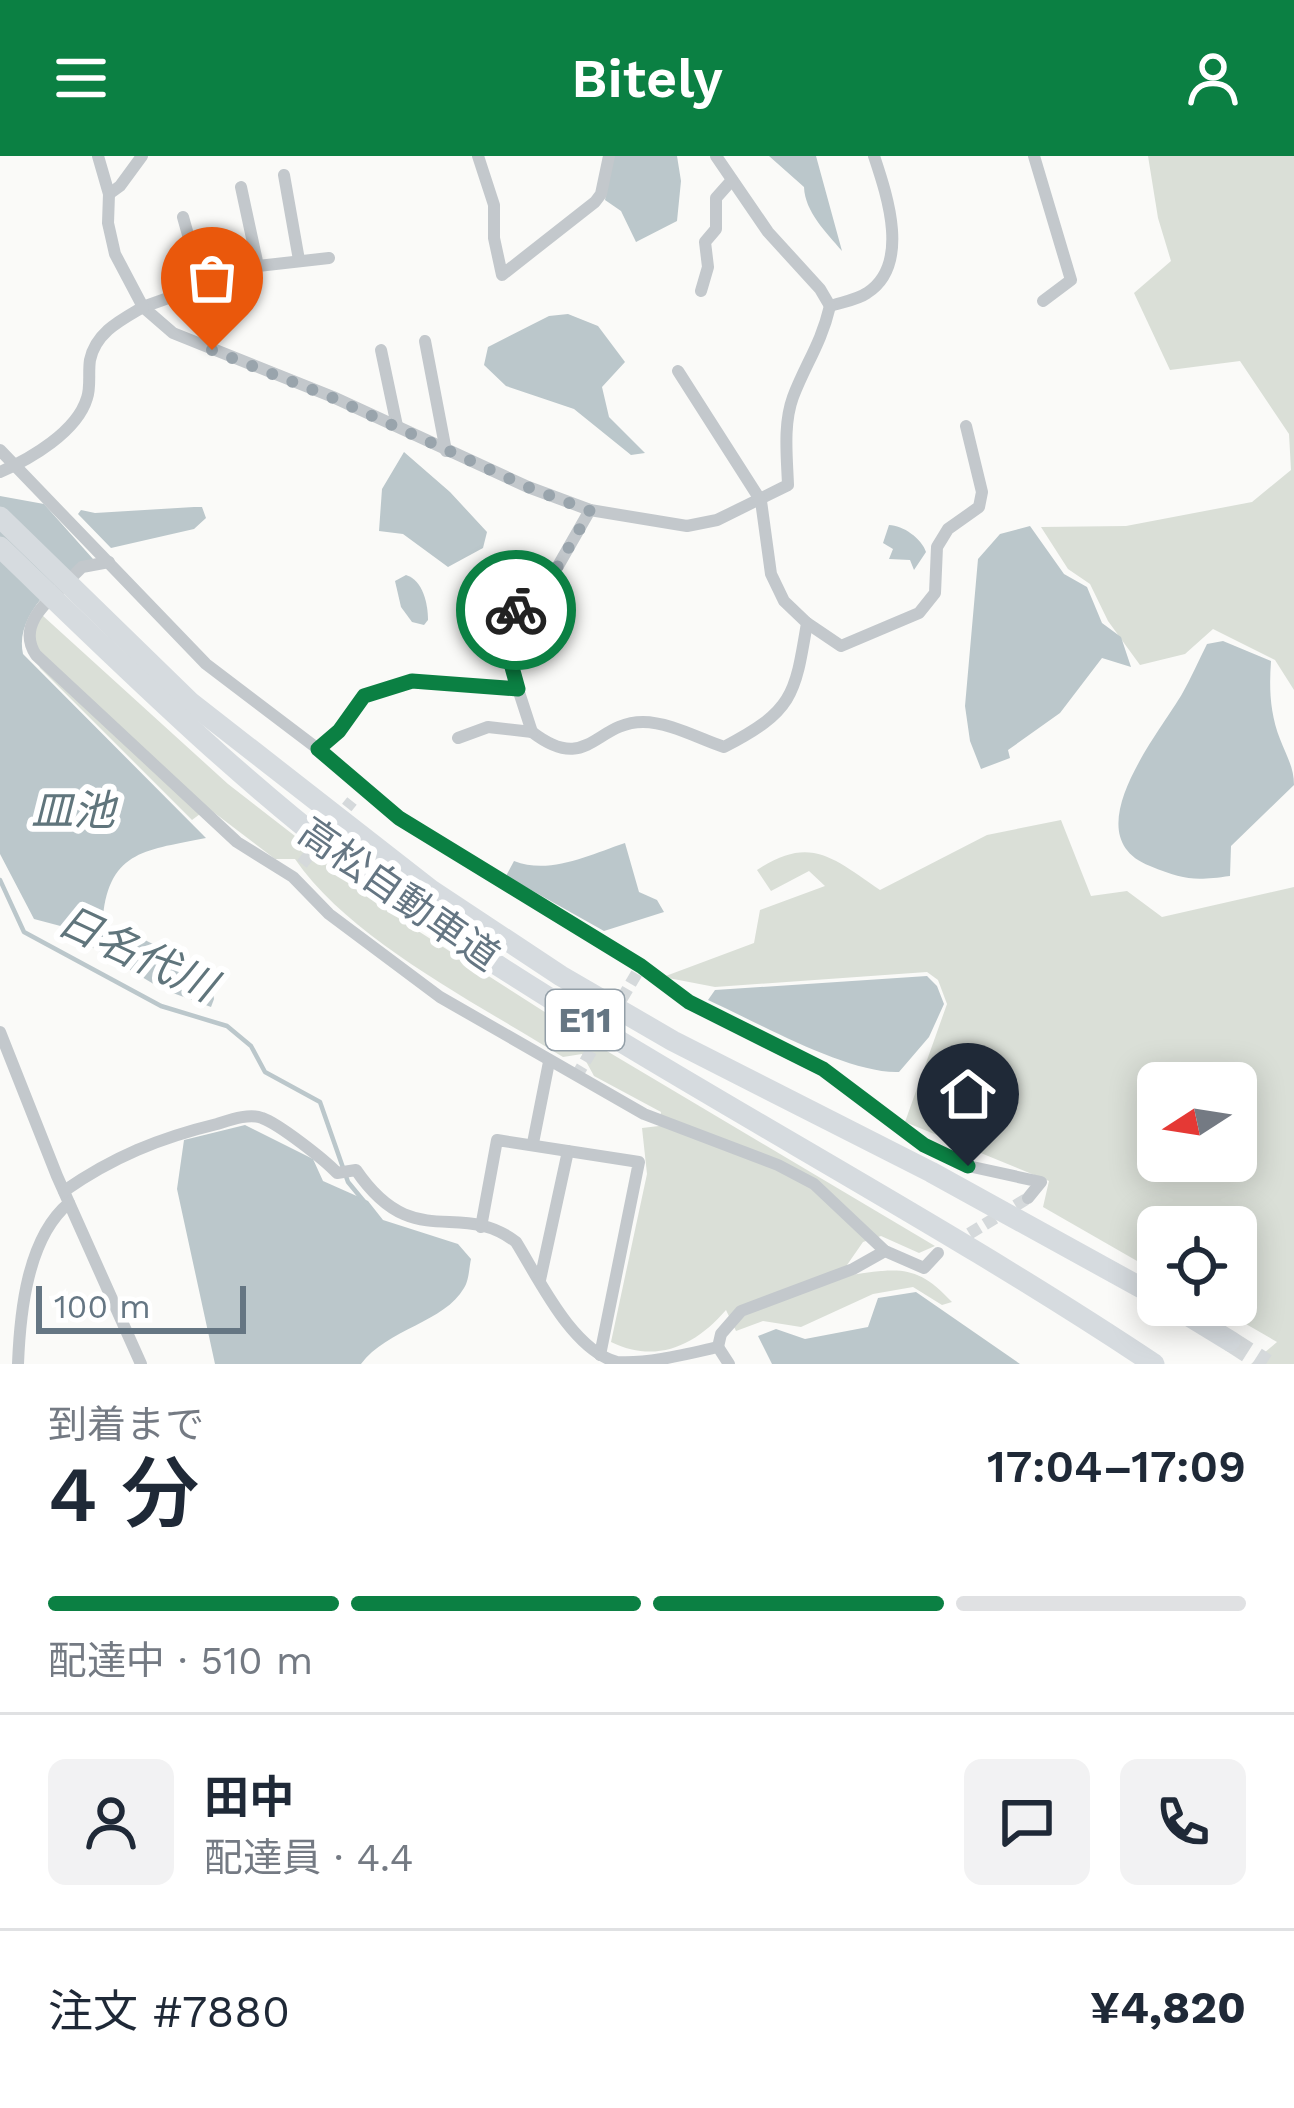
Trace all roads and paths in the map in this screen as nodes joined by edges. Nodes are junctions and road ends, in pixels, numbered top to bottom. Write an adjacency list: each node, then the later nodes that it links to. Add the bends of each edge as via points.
1 (98, 156): 11 (street)
2 (142, 156): 11 (street)
3 (478, 156): 4 (street, via 502,275 595,202)
4 (609, 156)
5 (716, 156): 9 (street)
6 (874, 156): 19 (street, via 894,226 886,273 871,291)
7 (1034, 156): 18 (street, via 1071,280)
8 (284, 175): 14 (street)
9 (732, 180): 17 (street, via 716,198); 19 (street)
10 (241, 187): 15 (street)
11 (109, 194): 20 (street, via 116,254)
12 (183, 217): 16 (street)
13 (329, 258): 14 (street)
14 (299, 260): 15 (street)
15 (258, 266): 16 (street)
16 (203, 288): 20 (street)
17 (701, 291)
18 (1043, 301)
19 (830, 305): 30 (street, via 793,398 788,485)
20 (143, 308): 24 (street, via 173,333); 28 (street, via 98,340 87,399 73,422)
21 (425, 341): 27 (street)
22 (381, 350): 24 (street)
23 (678, 371): 30 (street)
24 (397, 426): 27 (street)
25 (966, 426): 36 (street, via 979,507 937,548 935,592 919,613 841,646)
26 (0, 450): 28 (street)
27 (446, 451): 31 (street)
28 (16, 466): 29 (street); 34 (street)
29 (0, 472)
30 (761, 501): 31 (street, via 687,526); 36 (street, via 772,574)
31 (590, 511): 37 (street, via 558,566 511,617 504,638)
32 (0, 517): 35 (highway, 高松自動車道 / E11)
33 (0, 547): 35 (highway, 高松自動車道 / E11)
34 (110, 562): 40 (street, via 206,664); 44 (street, via 82,567 27,628 26,640 211,819)
35 (73, 602): 57 (highway, 高松自動車道 / E11, via 275,771 430,890 543,963 673,1041); 65 (highway, 高松自動車道 / E11, via 173,715 295,822 415,910)
36 (807, 623): 38 (street, via 796,687 764,726 724,748 651,722 628,722 586,747 554,748)
37 (518, 689): 38 (street); 40 (street, via 412,681 364,696)
38 (532, 732): 39 (street, via 488,727)
39 (458, 739)
40 (318, 749): 41 (street)
41 (362, 787): 42 (street); 52 (street, via 689,1002 823,1069 924,1145 968,1166 1041,1182)
42 (352, 802)
43 (302, 864): 44 (street)
44 (293, 877): 47 (street, via 378,953)
45 (0, 1032): 48 (street)
46 (0, 1060): 48 (street)
47 (549, 1062): 49 (street); 54 (street, via 644,1114 814,1184)
48 (13, 1070): 51 (street)
49 (533, 1143): 50 (street); 53 (street, via 497,1140)
50 (568, 1151): 56 (street); 61 (street, via 639,1162)
51 (67, 1197): 53 (street, via 102,1165 158,1138 261,1117 344,1172 356,1170 392,1211); 62 (street, via 33,1265); 63 (street)
52 (1028, 1198)
53 (481, 1227): 56 (street, via 516,1242)
54 (885, 1251): 55 (street, via 924,1268); 60 (street, via 741,1311)
55 (938, 1253)
56 (540, 1280): 61 (street)
57 (1137, 1285)
58 (1205, 1326): 59 (highway)
59 (1230, 1341)
60 (718, 1347): 61 (street, via 635,1363); 64 (street)
61 (600, 1355)
62 (18, 1364)
63 (141, 1364)
64 (729, 1364)
65 (1154, 1364)

